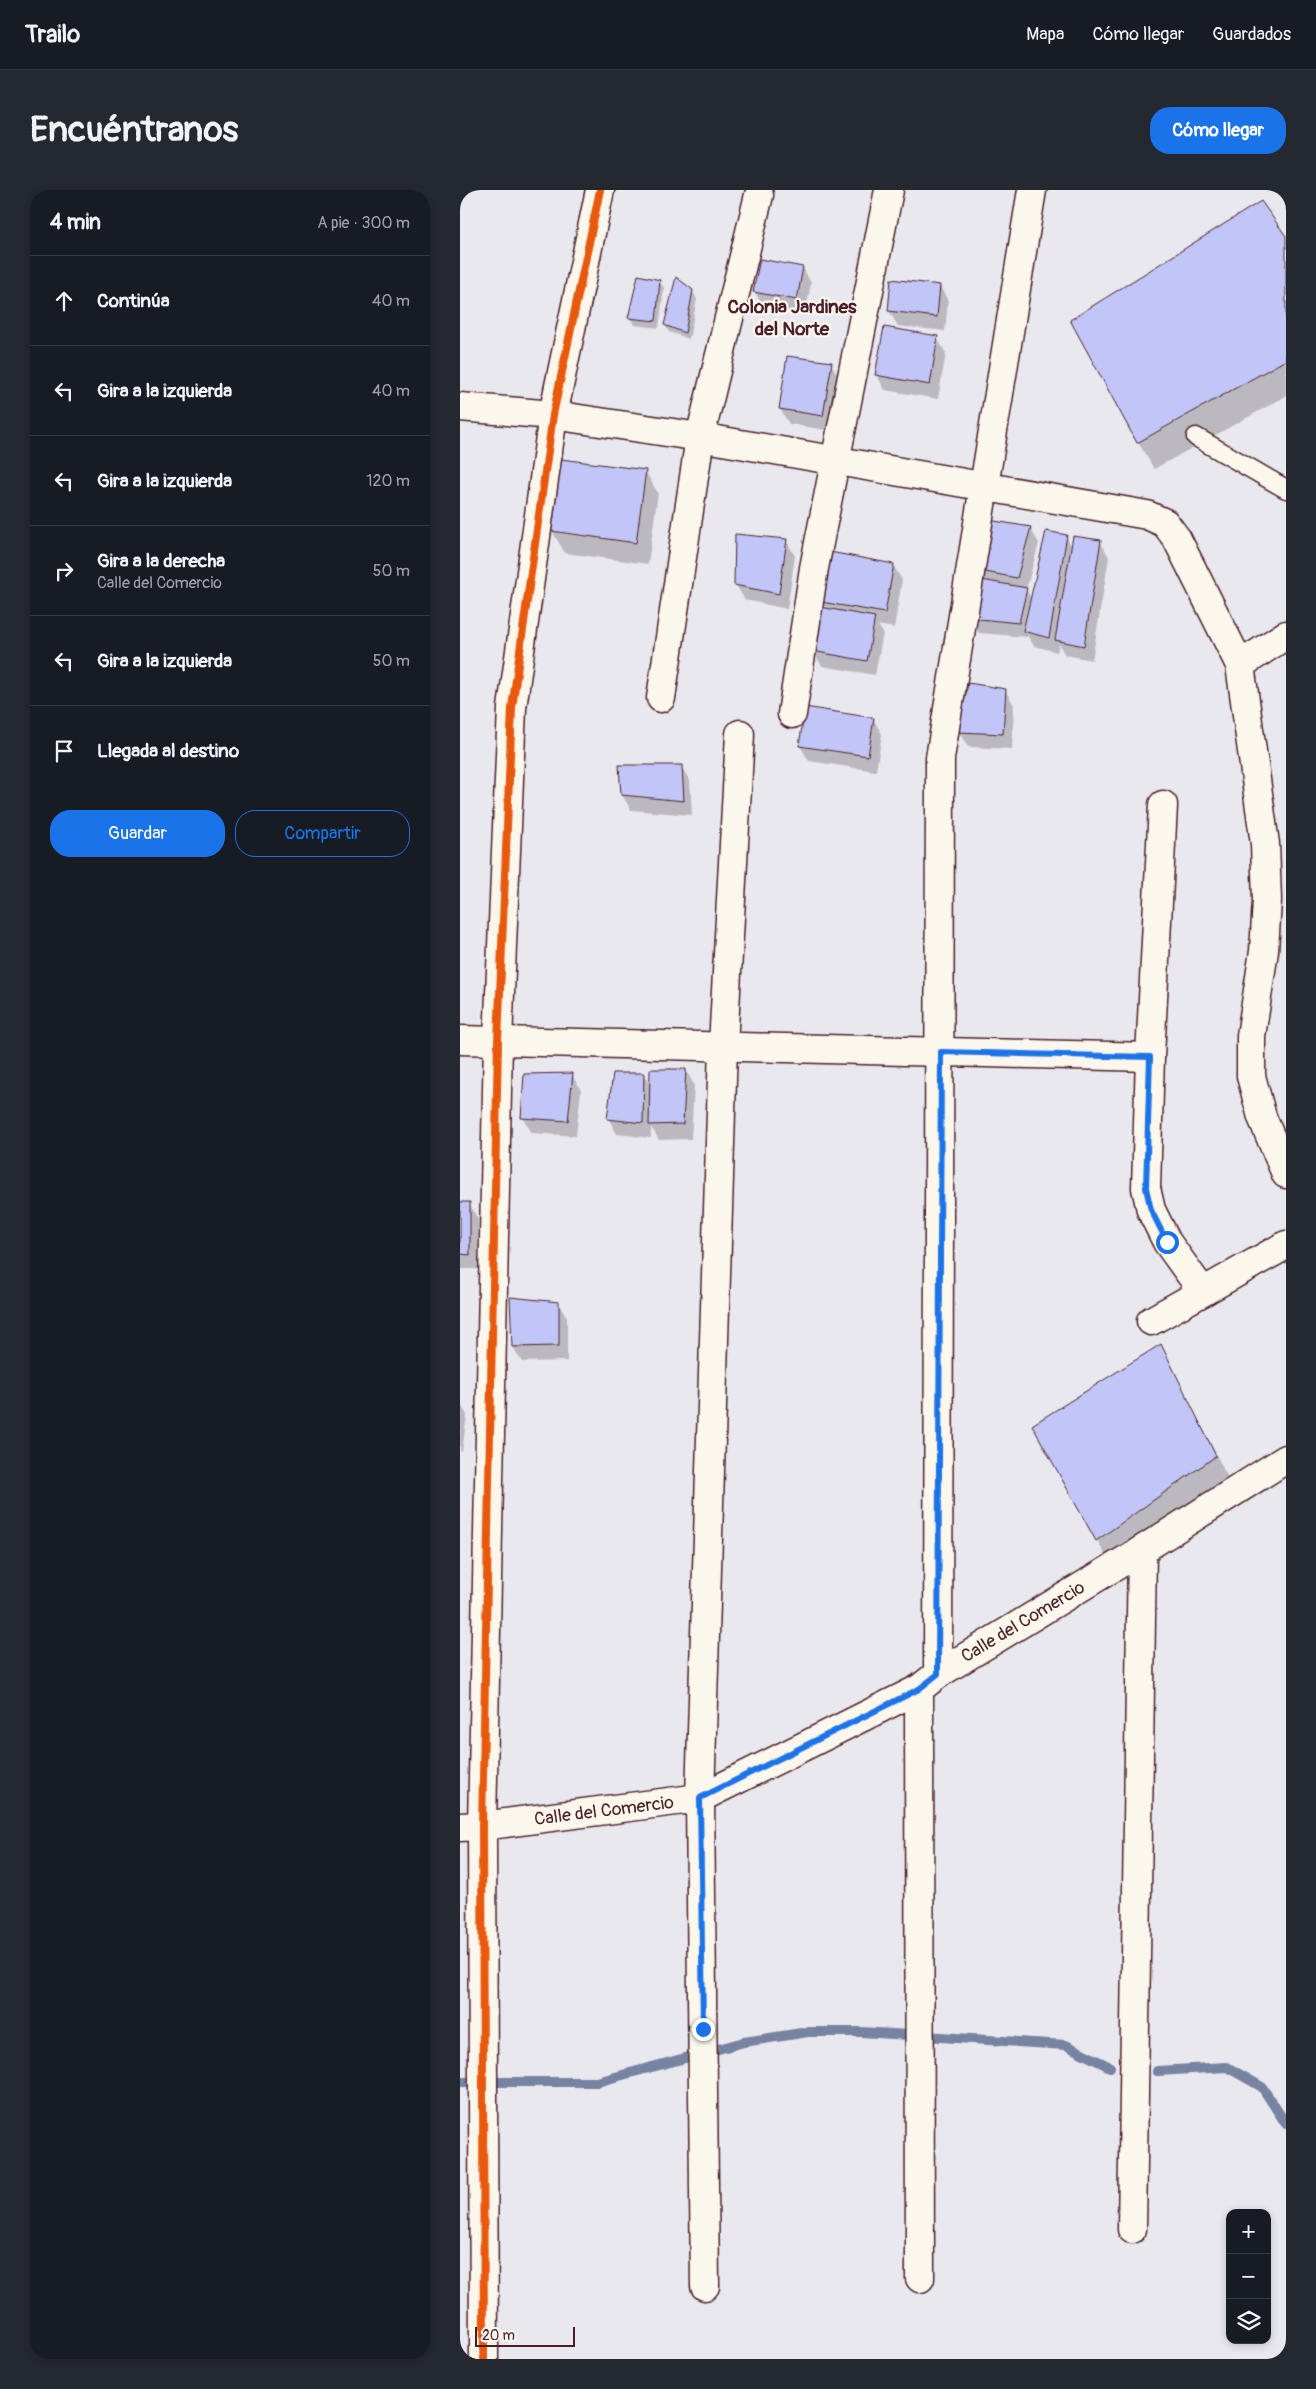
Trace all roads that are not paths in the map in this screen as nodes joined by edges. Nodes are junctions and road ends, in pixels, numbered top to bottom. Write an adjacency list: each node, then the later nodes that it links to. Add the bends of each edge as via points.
1 (600, 190): 6 (street)
2 (889, 190): 9 (street)
3 (1032, 190): 10 (street)
4 (759, 195): 7 (street)
5 (460, 407): 6 (street)
6 (553, 416): 7 (street); 19 (street, via 512,708)
7 (700, 437): 9 (street); 14 (street)
8 (1196, 437): 11 (lane)
9 (835, 459): 10 (street); 15 (street, via 814,568)
10 (983, 487): 13 (street, via 1147,516 1165,523); 21 (street, via 940,758)
11 (1286, 489)
12 (1286, 635): 13 (street)
13 (1240, 665): 23 (street, via 1265,844 1264,951 1252,1036 1252,1076 1262,1116)
14 (661, 698)
15 (792, 714)
16 (740, 734): 20 (street)
17 (1162, 806): 22 (street)
18 (460, 1040): 19 (street)
19 (498, 1041): 20 (street); 31 (street)
20 (722, 1046): 21 (street); 30 (street)
21 (941, 1052): 22 (street); 29 (street)
22 (1150, 1057): 25 (street, via 1146,1188 1151,1210 1167,1242)
23 (1286, 1174)
24 (1286, 1245): 25 (street)
25 (1203, 1292): 26 (street)
26 (1151, 1322)
27 (1286, 1459): 28 (street, Calle del Comercio)
28 (1142, 1550): 29 (street, Calle del Comercio); 32 (street)
29 (928, 1681): 30 (street, Calle del Comercio); 33 (street, via 920,2018)
30 (700, 1798): 31 (street, Calle del Comercio); 34 (street)
31 (471, 1827): 35 (street, via 483,2066)
32 (1132, 2229)
33 (920, 2278)
34 (705, 2286)
35 (484, 2359)

